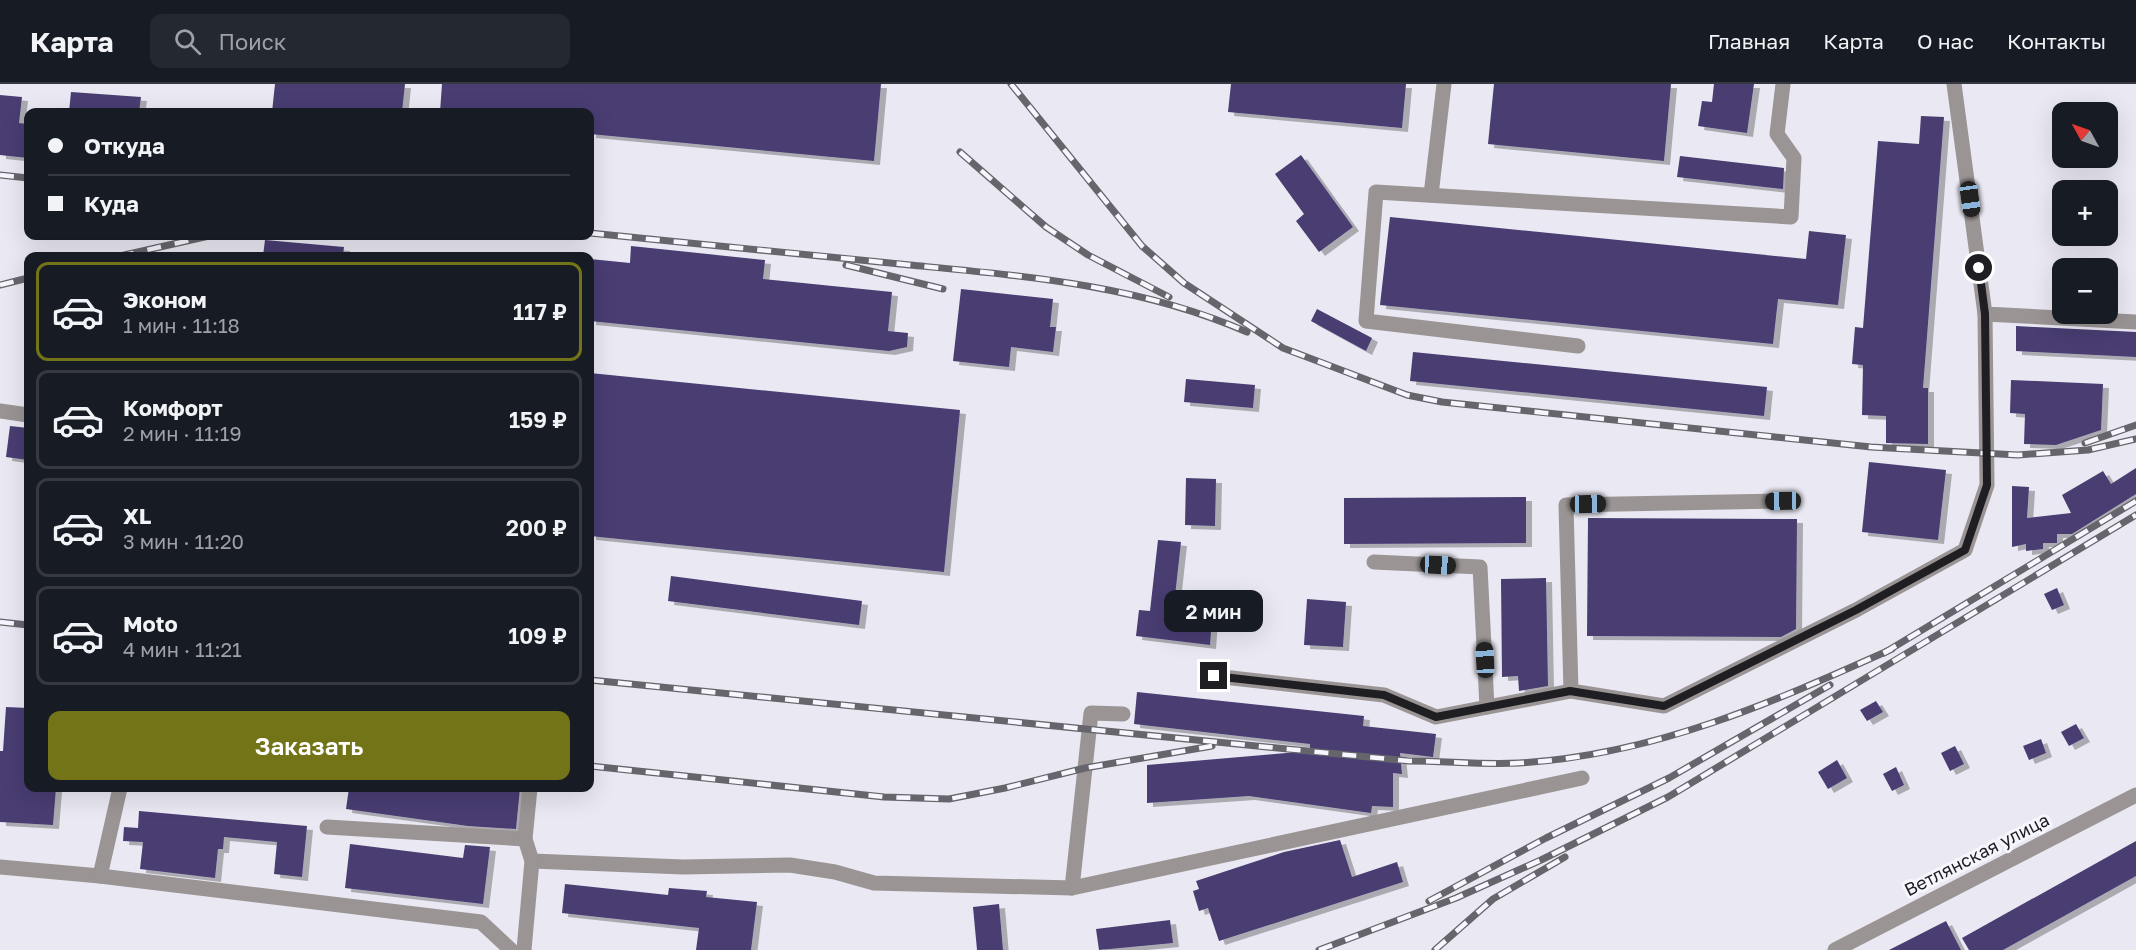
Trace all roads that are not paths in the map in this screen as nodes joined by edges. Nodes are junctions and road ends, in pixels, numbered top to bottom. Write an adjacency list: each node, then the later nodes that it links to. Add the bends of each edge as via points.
1 (1444, 84): 4 (street)
2 (1783, 84): 4 (street, via 1777,134 1794,158 1791,217)
3 (1954, 84): 5 (street)
4 (1431, 195): 7 (street, via 1376,192 1366,321)
5 (1985, 314): 6 (street); 13 (street, via 1987,485 1965,550 1856,610 1664,706)
6 (2136, 322)
7 (1578, 346)
8 (0, 411): 9 (street)
9 (24, 414)
10 (1783, 501): 13 (street, via 1566,505)
11 (1374, 562): 14 (street, via 1480,567)
12 (1214, 676): 14 (street, via 1384,695 1436,717)
13 (1570, 691): 14 (street)
14 (1487, 707)
15 (1124, 714): 25 (street, via 1091,714)
16 (1582, 778): 25 (street)
17 (119, 792): 24 (street)
18 (530, 792): 21 (street)
19 (2136, 795): 28 (street, Ветлянская улица)
20 (327, 827): 21 (street)
21 (525, 839): 22 (street)
22 (532, 861): 25 (street, via 683,867 790,865 874,883); 27 (street)
23 (0, 867): 24 (street)
24 (100, 876): 26 (street, via 480,922)
25 (1072, 888)
26 (511, 950)
27 (525, 950)
28 (1835, 950)

